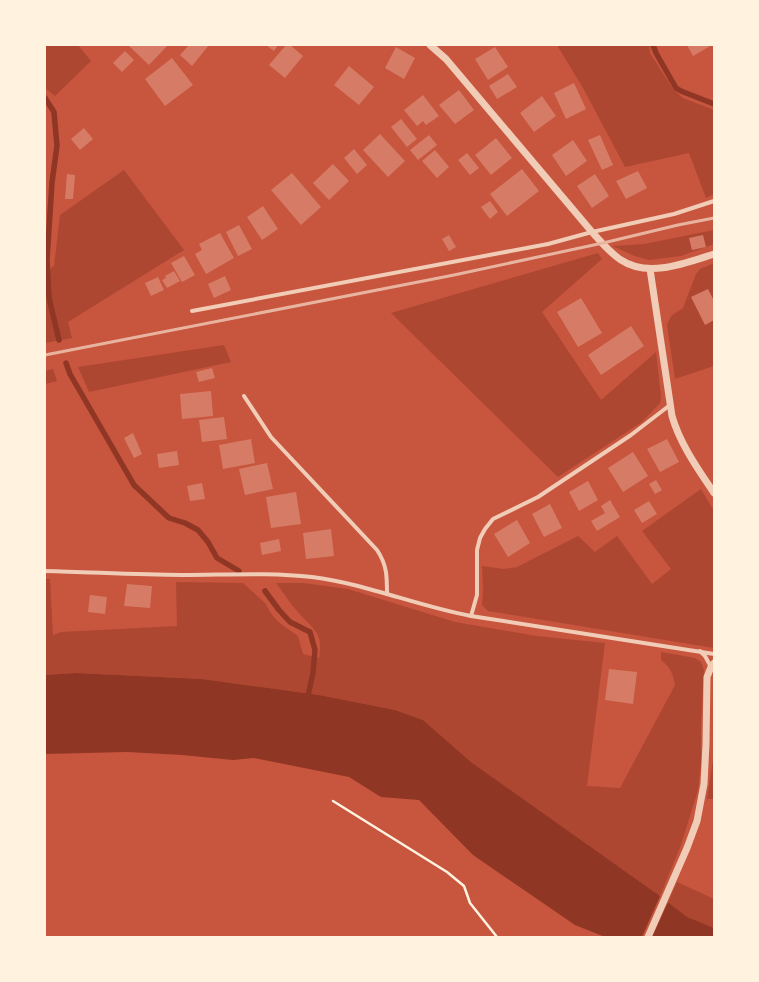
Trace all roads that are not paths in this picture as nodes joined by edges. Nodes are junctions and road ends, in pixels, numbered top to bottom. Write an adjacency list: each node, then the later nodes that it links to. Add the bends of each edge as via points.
1 (430, 45): 3 (street, via 446,59)
2 (714, 201): 3 (street, via 674,214)
3 (592, 232): 5 (street, via 620,260 629,265); 6 (street, via 548,244)
4 (714, 254): 5 (street, via 674,266)
5 (650, 269): 8 (street)
6 (192, 311)
7 (244, 396): 11 (street, via 271,437 383,559 387,572)
8 (670, 405): 9 (street, via 676,430); 12 (street, via 631,435 538,497 493,519 480,538 477,550 478,591)
9 (714, 493)
10 (45, 571): 11 (street, via 286,575 349,583)
11 (387, 594): 12 (street, via 432,608)
12 (471, 616): 13 (street)
13 (700, 651): 14 (street); 15 (street)
14 (714, 654)
15 (712, 665): 16 (street, via 707,677 704,784 697,820)
16 (648, 937)

